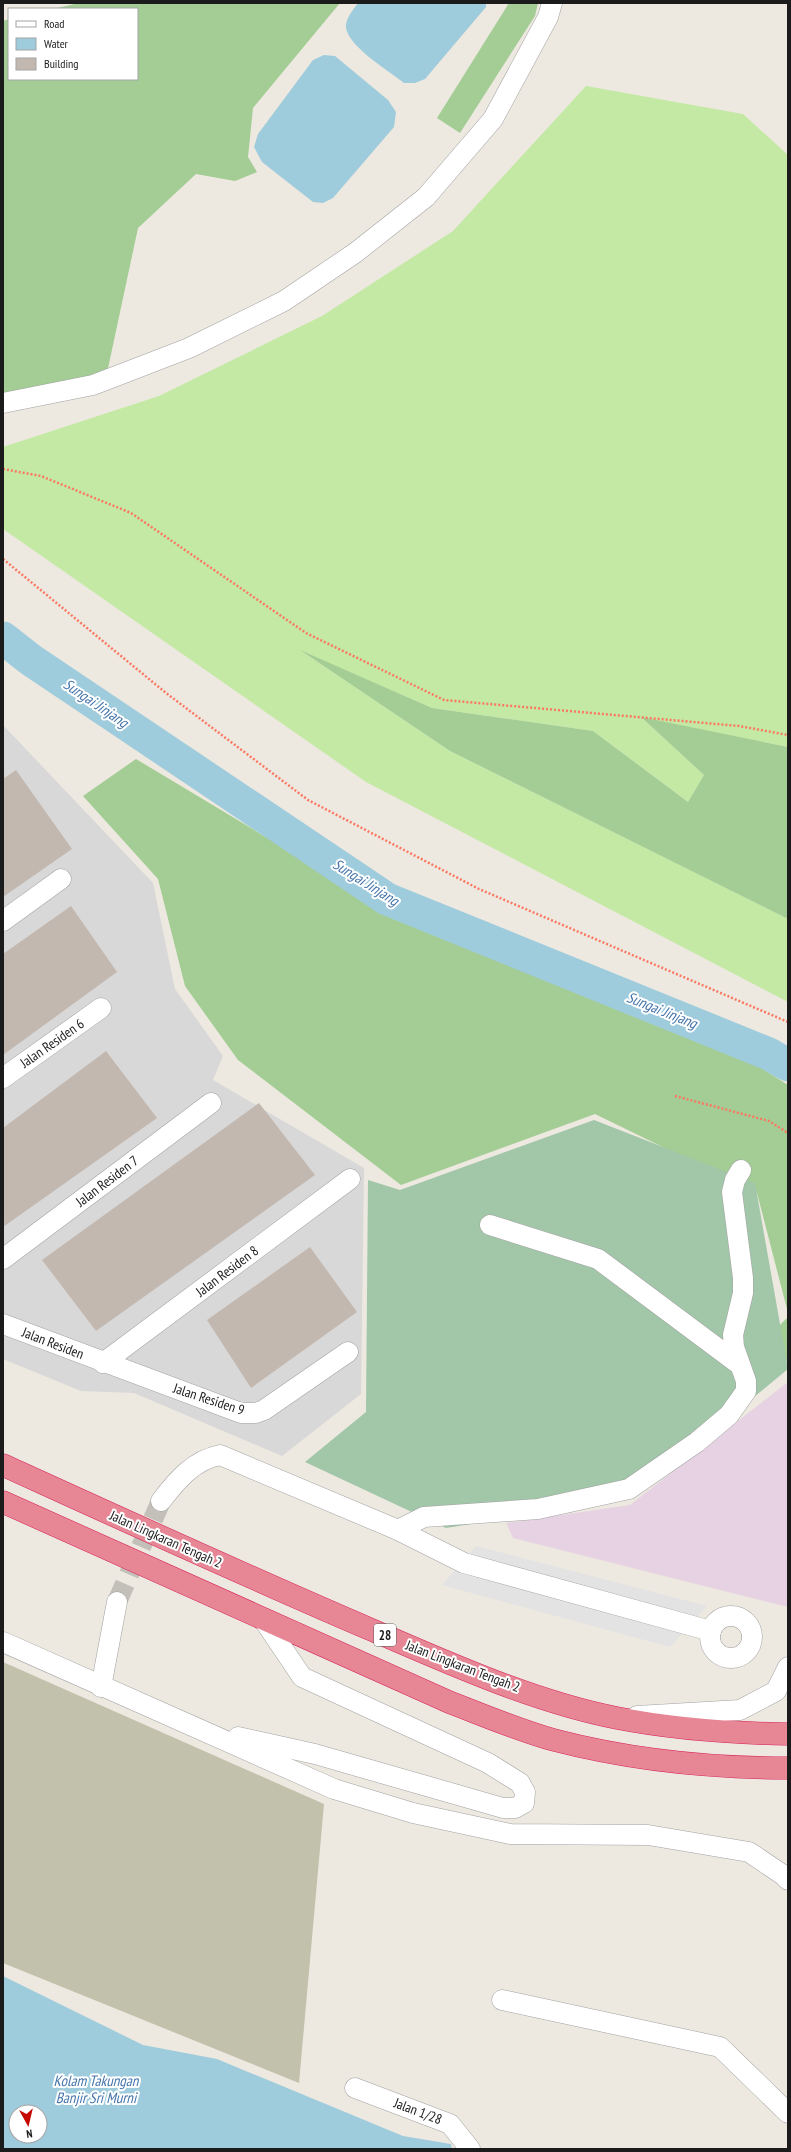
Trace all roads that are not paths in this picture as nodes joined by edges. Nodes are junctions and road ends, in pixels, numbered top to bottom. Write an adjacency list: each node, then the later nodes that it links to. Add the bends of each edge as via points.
1 (552, 3): 2 (street, via 548,17 493,118 426,197 355,253 284,301 189,348 93,385)
2 (3, 403)
3 (61, 879): 4 (street)
4 (3, 921)
5 (101, 1008): 6 (street, Jalan Residen 6)
6 (3, 1078)
7 (211, 1103): 11 (street, Jalan Residen 7)
8 (741, 1170): 15 (street, via 732,1192 743,1278 743,1293 733,1336)
9 (350, 1179): 14 (street, Jalan Residen 8)
10 (490, 1225): 15 (street, via 598,1259)
11 (3, 1259)
12 (3, 1324): 14 (street, Jalan Residen)
13 (348, 1352): 14 (street, Jalan Residen 9, via 256,1413 242,1413)
14 (103, 1363)
15 (740, 1365): 19 (street, via 746,1381 746,1391 729,1415 697,1442 629,1489 538,1509 424,1516)
16 (3, 1465): 26 (highway, Jalan Lingkaran Tengah 2 / 28, via 279,1590 461,1668 562,1704)
17 (162, 1501): 19 (street, via 184,1473 208,1457 220,1455)
18 (3, 1502): 21 (highway, 28)
19 (398, 1530): 22 (street, via 464,1563)
20 (117, 1602): 25 (street)
21 (263, 1619): 27 (street, via 302,1677 488,1763 520,1783 525,1792 524,1803 515,1808 503,1808 315,1754); 29 (highway, 28, via 448,1702 553,1739 676,1763 740,1768)
22 (711, 1631)
23 (3, 1642): 25 (street)
24 (788, 1667): 26 (street, via 776,1691 740,1710)
25 (101, 1687): 27 (street)
26 (615, 1718): 28 (highway, Jalan Lingkaran Tengah 2 / 28, via 680,1729)
27 (197, 1728): 30 (street, via 334,1789 413,1813 510,1834 648,1835 750,1852)
28 (788, 1734)
29 (788, 1768)
30 (788, 1880)
31 (502, 2000): 33 (street, via 720,2047)
32 (355, 2088): 34 (street, Jalan 1/28, via 450,2124)
33 (788, 2114)
34 (470, 2149)

